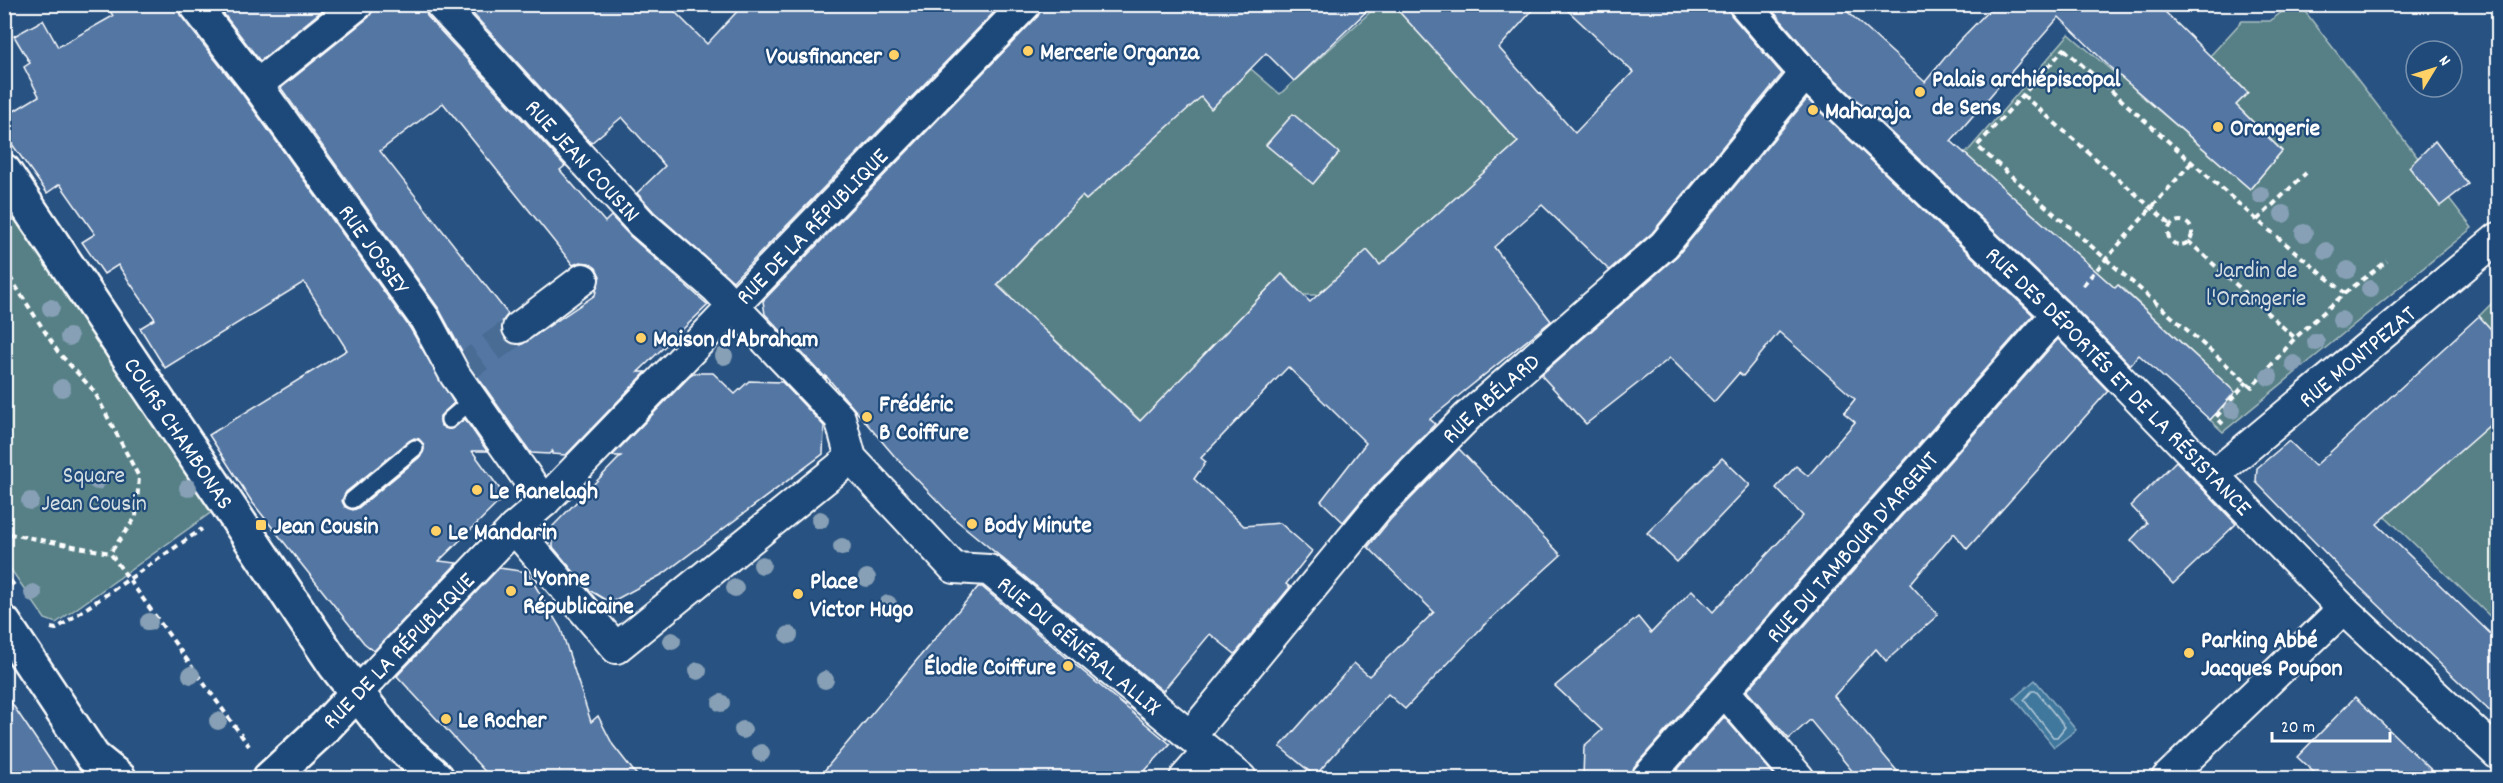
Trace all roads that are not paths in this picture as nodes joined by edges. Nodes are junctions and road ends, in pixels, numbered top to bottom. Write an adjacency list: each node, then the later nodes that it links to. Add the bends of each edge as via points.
1 (194, 4): 7 (street, RUE JOSSEY)
2 (358, 4): 7 (street)
3 (440, 4): 11 (street, RUE JEAN COUSIN, via 642,224)
4 (1026, 4): 11 (street, RUE DE LA RÉPUBLIQUE)
5 (1744, 4): 6 (street, RUE DES DÉPORTÉS ET DE LA RÉSISTANCE)
6 (1805, 74): 12 (street, RUE DES DÉPORTÉS ET DE LA RÉSISTANCE); 26 (street, RUE ABÉLARD, via 1664,245 1468,416 1377,508)
7 (257, 84): 14 (street, RUE JOSSEY, via 425,320)
8 (4, 171): 25 (main road, COURS CHAMBONAS)
9 (2499, 238): 18 (street, RUE MONTPEZAT)
10 (584, 279): 13 (street)
11 (736, 307): 17 (street, RUE DU GÉNÉRAL ALLIX, via 840,418); 20 (street, RUE DE LA RÉPUBLIQUE)
12 (2057, 314): 18 (street, RUE DES DÉPORTÉS ET DE LA RÉSISTANCE); 24 (street, RUE DU TAMBOUR D'ARGENT)
13 (518, 328)
14 (472, 400): 15 (lane); 20 (street, RUE JOSSEY)
15 (449, 420)
16 (415, 448): 19 (lane)
17 (851, 458): 21 (street, via 616,648); 26 (street, RUE DU GÉNÉRAL ALLIX, via 954,568 989,570)
18 (2214, 475): 22 (street, RUE DES DÉPORTÉS ET DE LA RÉSISTANCE)
19 (352, 500)
20 (544, 502): 21 (street, RUE DE LA RÉPUBLIQUE)
21 (514, 528): 25 (street, RUE DE LA RÉPUBLIQUE)
22 (2343, 609): 27 (street, RUE DES DÉPORTÉS ET DE LA RÉSISTANCE); 35 (street)
23 (4, 623): 28 (main road, via 93,757)
24 (1725, 692): 33 (street, RUE DU TAMBOUR D'ARGENT); 34 (street)
25 (357, 693): 29 (main road, RUE DE LA RÉPUBLIQUE); 30 (main road, COURS CHAMBONAS, via 393,739)
26 (1199, 744): 31 (street, RUE ABÉLARD); 32 (street, RUE DU GÉNÉRAL ALLIX)
27 (2499, 754)
28 (118, 778)
29 (270, 778)
30 (437, 778)
31 (1185, 778)
32 (1241, 778)
33 (1647, 778)
34 (1799, 778)
35 (2167, 778)

